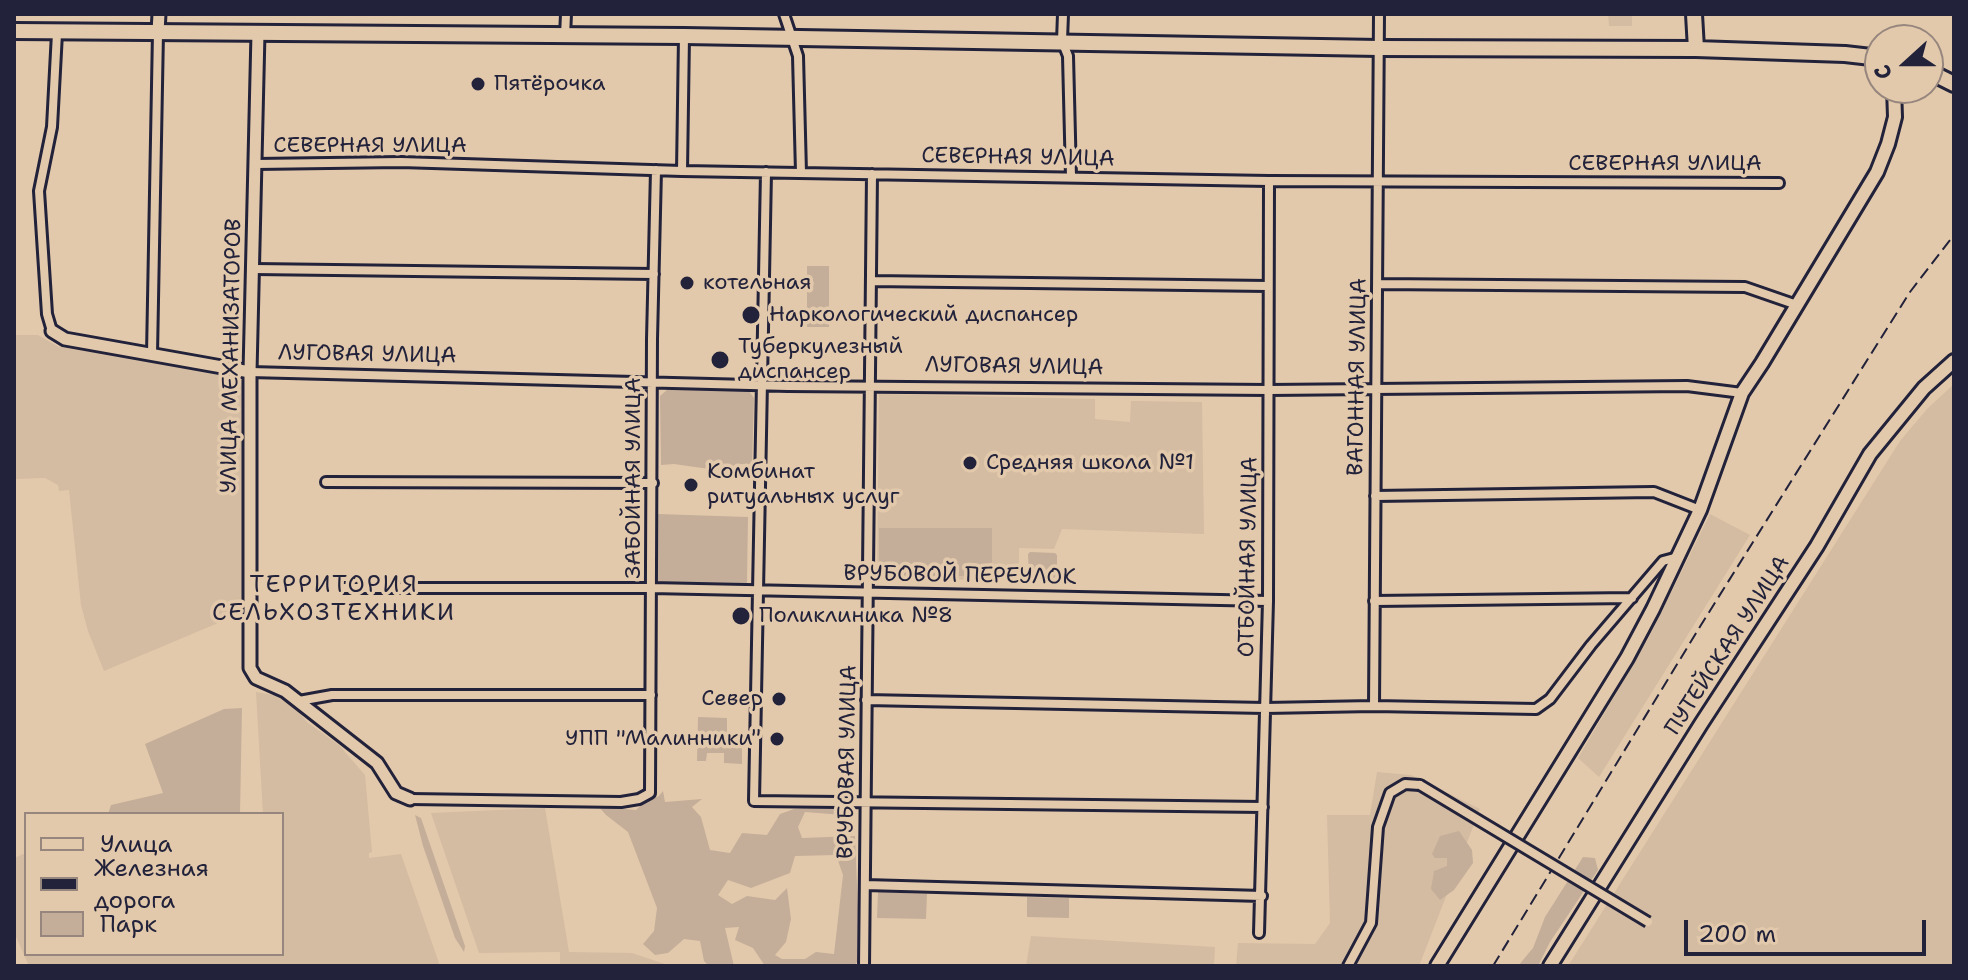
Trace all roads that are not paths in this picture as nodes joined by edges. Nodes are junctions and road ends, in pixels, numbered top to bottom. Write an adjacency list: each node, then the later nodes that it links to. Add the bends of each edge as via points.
1 (159, 14): 8 (street)
2 (566, 14): 11 (street)
3 (784, 14): 13 (street)
4 (1063, 14): 14 (street)
5 (1379, 14): 15 (street, ВАГОННАЯ УЛИЦА)
6 (1694, 14): 16 (main road)
7 (14, 31): 9 (main road)
8 (158, 32): 9 (main road); 10 (main road); 36 (street)
9 (57, 33): 35 (street, via 52,127 39,191)
10 (258, 33): 11 (main road); 19 (street, УЛИЦА МЕХАНИЗАТОРОВ)
11 (565, 36): 12 (main road)
12 (684, 36): 13 (main road); 21 (street)
13 (790, 38): 14 (main road); 23 (street, via 798,56)
14 (1062, 41): 15 (main road); 25 (street, via 1068,56)
15 (1379, 48): 16 (main road); 26 (street, ВАГОННАЯ УЛИЦА)
16 (1696, 49): 17 (main road)
17 (1864, 56)
18 (1895, 104): 34 (main road, via 1877,172)
19 (256, 164): 20 (street, СЕВЕРНАЯ УЛИЦА, via 401,162); 29 (street, УЛИЦА МЕХАНИЗАТОРОВ)
20 (656, 170): 21 (street, СЕВЕРНАЯ УЛИЦА); 30 (street, ЗАБОЙНАЯ УЛИЦА)
21 (682, 171): 22 (street, СЕВЕРНАЯ УЛИЦА)
22 (766, 172): 23 (street, СЕВЕРНАЯ УЛИЦА); 40 (street)
23 (801, 173): 24 (street, СЕВЕРНАЯ УЛИЦА)
24 (872, 174): 25 (street, СЕВЕРНАЯ УЛИЦА); 31 (street, ВРУБОВАЯ УЛИЦА)
25 (1071, 177): 27 (street, СЕВЕРНАЯ УЛИЦА)
26 (1377, 180): 27 (street, СЕВЕРНАЯ УЛИЦА); 28 (street, СЕВЕРНАЯ УЛИЦА); 32 (street, ВАГОННАЯ УЛИЦА)
27 (1269, 181): 33 (street, ОТБОЙНАЯ УЛИЦА)
28 (1779, 183)
29 (254, 269): 30 (street); 38 (street, УЛИЦА МЕХАНИЗАТОРОВ)
30 (654, 274): 39 (street, ЗАБОЙНАЯ УЛИЦА)
31 (871, 281): 33 (street); 41 (street, ВРУБОВАЯ УЛИЦА)
32 (1377, 284): 34 (street, via 1745,287); 42 (street, ВАГОННАЯ УЛИЦА)
33 (1268, 286): 43 (street, ОТБОЙНАЯ УЛИЦА)
34 (1797, 305): 44 (main road)
35 (52, 331): 36 (street, ЛУГОВАЯ УЛИЦА, via 65,339)
36 (152, 354): 38 (street, ЛУГОВАЯ УЛИЦА)
37 (1954, 361): 72 (main road, ПУТЕЙСКАЯ УЛИЦА, via 1924,388 1870,454)
38 (250, 372): 39 (street, ЛУГОВАЯ УЛИЦА); 59 (street, УЛИЦА МЕХАНИЗАТОРОВ, via 250,668 256,678)
39 (653, 381): 40 (street, ЛУГОВАЯ УЛИЦА); 46 (street, ЗАБОЙНАЯ УЛИЦА)
40 (761, 385): 41 (street, ЛУГОВАЯ УЛИЦА); 52 (street)
41 (869, 386): 43 (street, ЛУГОВАЯ УЛИЦА); 53 (street, ВРУБОВАЯ УЛИЦА)
42 (1376, 389): 43 (street, ЛУГОВАЯ УЛИЦА); 44 (street, ЛУГОВАЯ УЛИЦА, via 1687,386); 47 (street, ВАГОННАЯ УЛИЦА)
43 (1269, 390): 55 (street, ОТБОЙНАЯ УЛИЦА)
44 (1742, 393): 48 (main road)
45 (326, 482): 46 (street)
46 (653, 483): 51 (street, ЗАБОЙНАЯ УЛИЦА)
47 (1375, 496): 48 (street, via 1654,492); 56 (street, ВАГОННАЯ УЛИЦА)
48 (1700, 510): 49 (main road)
49 (1679, 557): 54 (street, via 1663,561); 71 (main road, via 1627,658)
50 (343, 588): 51 (street, ВРУБОВОЙ ПЕРЕУЛОК)
51 (651, 588): 52 (street, ВРУБОВОЙ ПЕРЕУЛОК); 57 (street, ЗАБОЙНАЯ УЛИЦА)
52 (757, 590): 53 (street, ВРУБОВОЙ ПЕРЕУЛОК); 63 (street, via 754,801)
53 (867, 592): 55 (street, ВРУБОВОЙ ПЕРЕУЛОК); 58 (street, ВРУБОВАЯ УЛИЦА)
54 (1632, 598): 56 (street); 60 (street, via 1550,699 1536,709)
55 (1268, 601): 61 (street, ОТБОЙНАЯ УЛИЦА)
56 (1374, 601): 60 (street, ВАГОННАЯ УЛИЦА)
57 (651, 695): 59 (street, via 332,695); 62 (street, ЗАБОЙНАЯ УЛИЦА, via 652,785 639,799)
58 (866, 700): 61 (street); 63 (street, ВРУБОВАЯ УЛИЦА)
59 (299, 701): 62 (street, via 377,763 396,793)
60 (1374, 706): 61 (street)
61 (1265, 708): 64 (street, ОТБОЙНАЯ УЛИЦА)
62 (410, 799)
63 (866, 801): 64 (street); 65 (street, ВРУБОВАЯ УЛИЦА)
64 (1263, 807): 66 (street, ОТБОЙНАЯ УЛИЦА)
65 (865, 885): 66 (street); 69 (street, ВРУБОВАЯ УЛИЦА)
66 (1262, 896): 68 (street, ОТБОЙНАЯ УЛИЦА)
67 (1648, 922): 70 (street, bridge, via 1420,785 1405,784 1390,793 1378,827 1371,923)
68 (1259, 933)
69 (864, 966)
70 (1348, 966)
71 (1437, 966)
72 (1550, 966)

